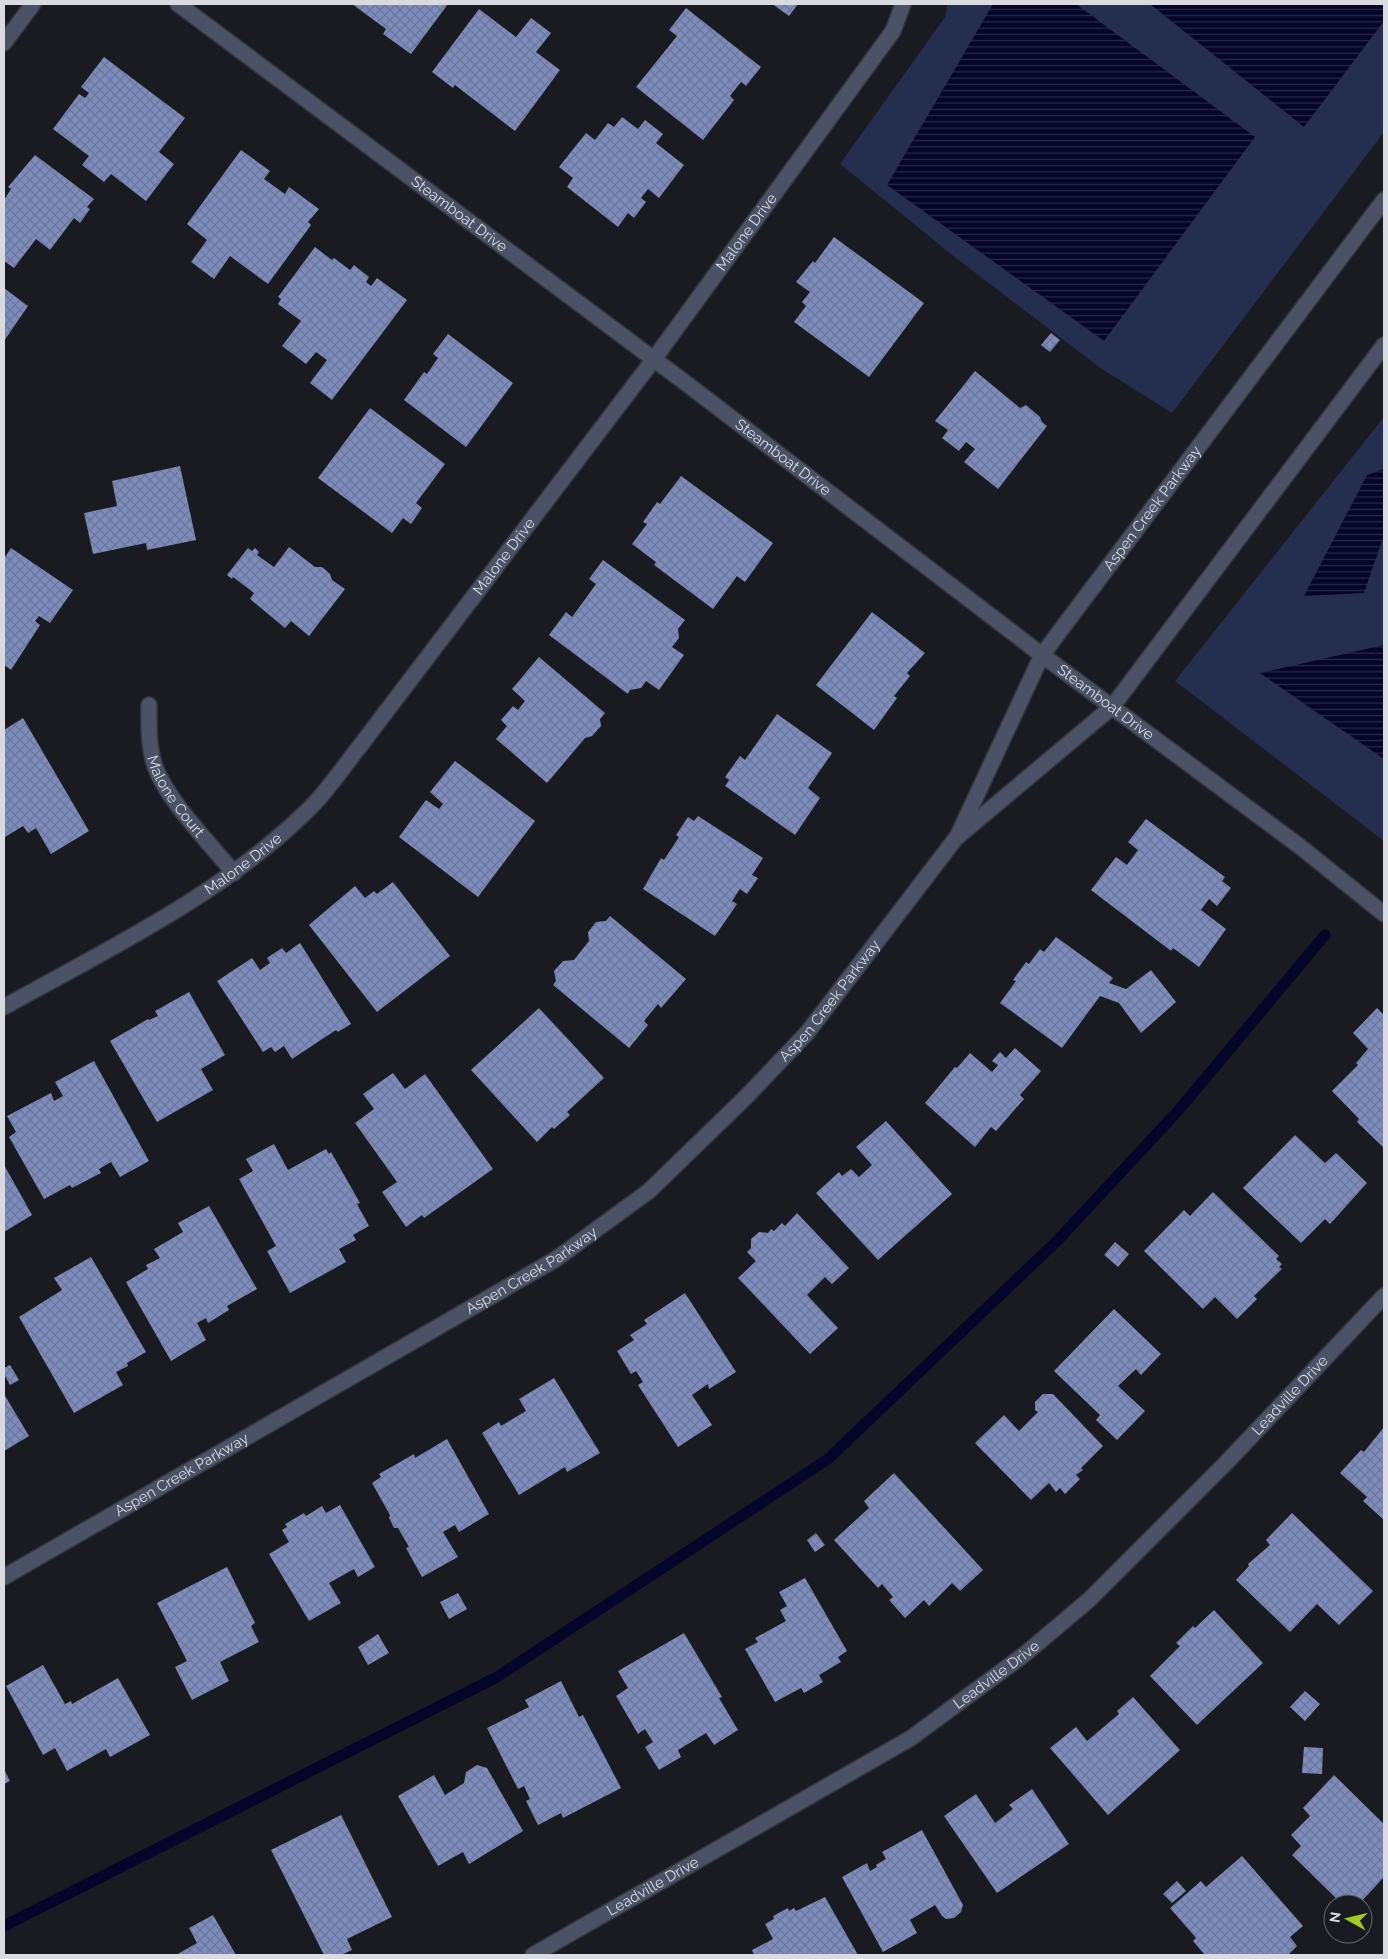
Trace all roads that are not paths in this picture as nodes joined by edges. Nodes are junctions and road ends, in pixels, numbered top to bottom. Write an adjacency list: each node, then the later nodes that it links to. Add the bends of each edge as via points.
1 (33, 4): 4 (street)
2 (178, 4): 7 (street, Steamboat Drive)
3 (903, 4): 7 (street, Malone Drive, via 893,30)
4 (4, 43)
5 (1384, 200): 8 (street, Aspen Creek Parkway)
6 (1384, 345): 10 (street, Aspen Creek Parkway)
7 (654, 359): 8 (street, Steamboat Drive); 12 (street, Malone Drive, via 312,806)
8 (1042, 655): 10 (street, Steamboat Drive); 11 (street, Aspen Creek Parkway)
9 (149, 705): 12 (street, Malone Court, via 149,738 156,769 172,796)
10 (1112, 707): 11 (street, Aspen Creek Parkway); 13 (street, Steamboat Drive, via 1298,845)
11 (956, 838): 16 (street, Aspen Creek Parkway, via 807,1033 649,1191 556,1259)
12 (234, 873): 14 (street, Malone Drive, via 163,919)
13 (1384, 914)
14 (4, 1008)
15 (1384, 1296): 17 (street, Leadville Drive, via 1090,1599 1025,1654 911,1738)
16 (4, 1577)
17 (533, 1955)

